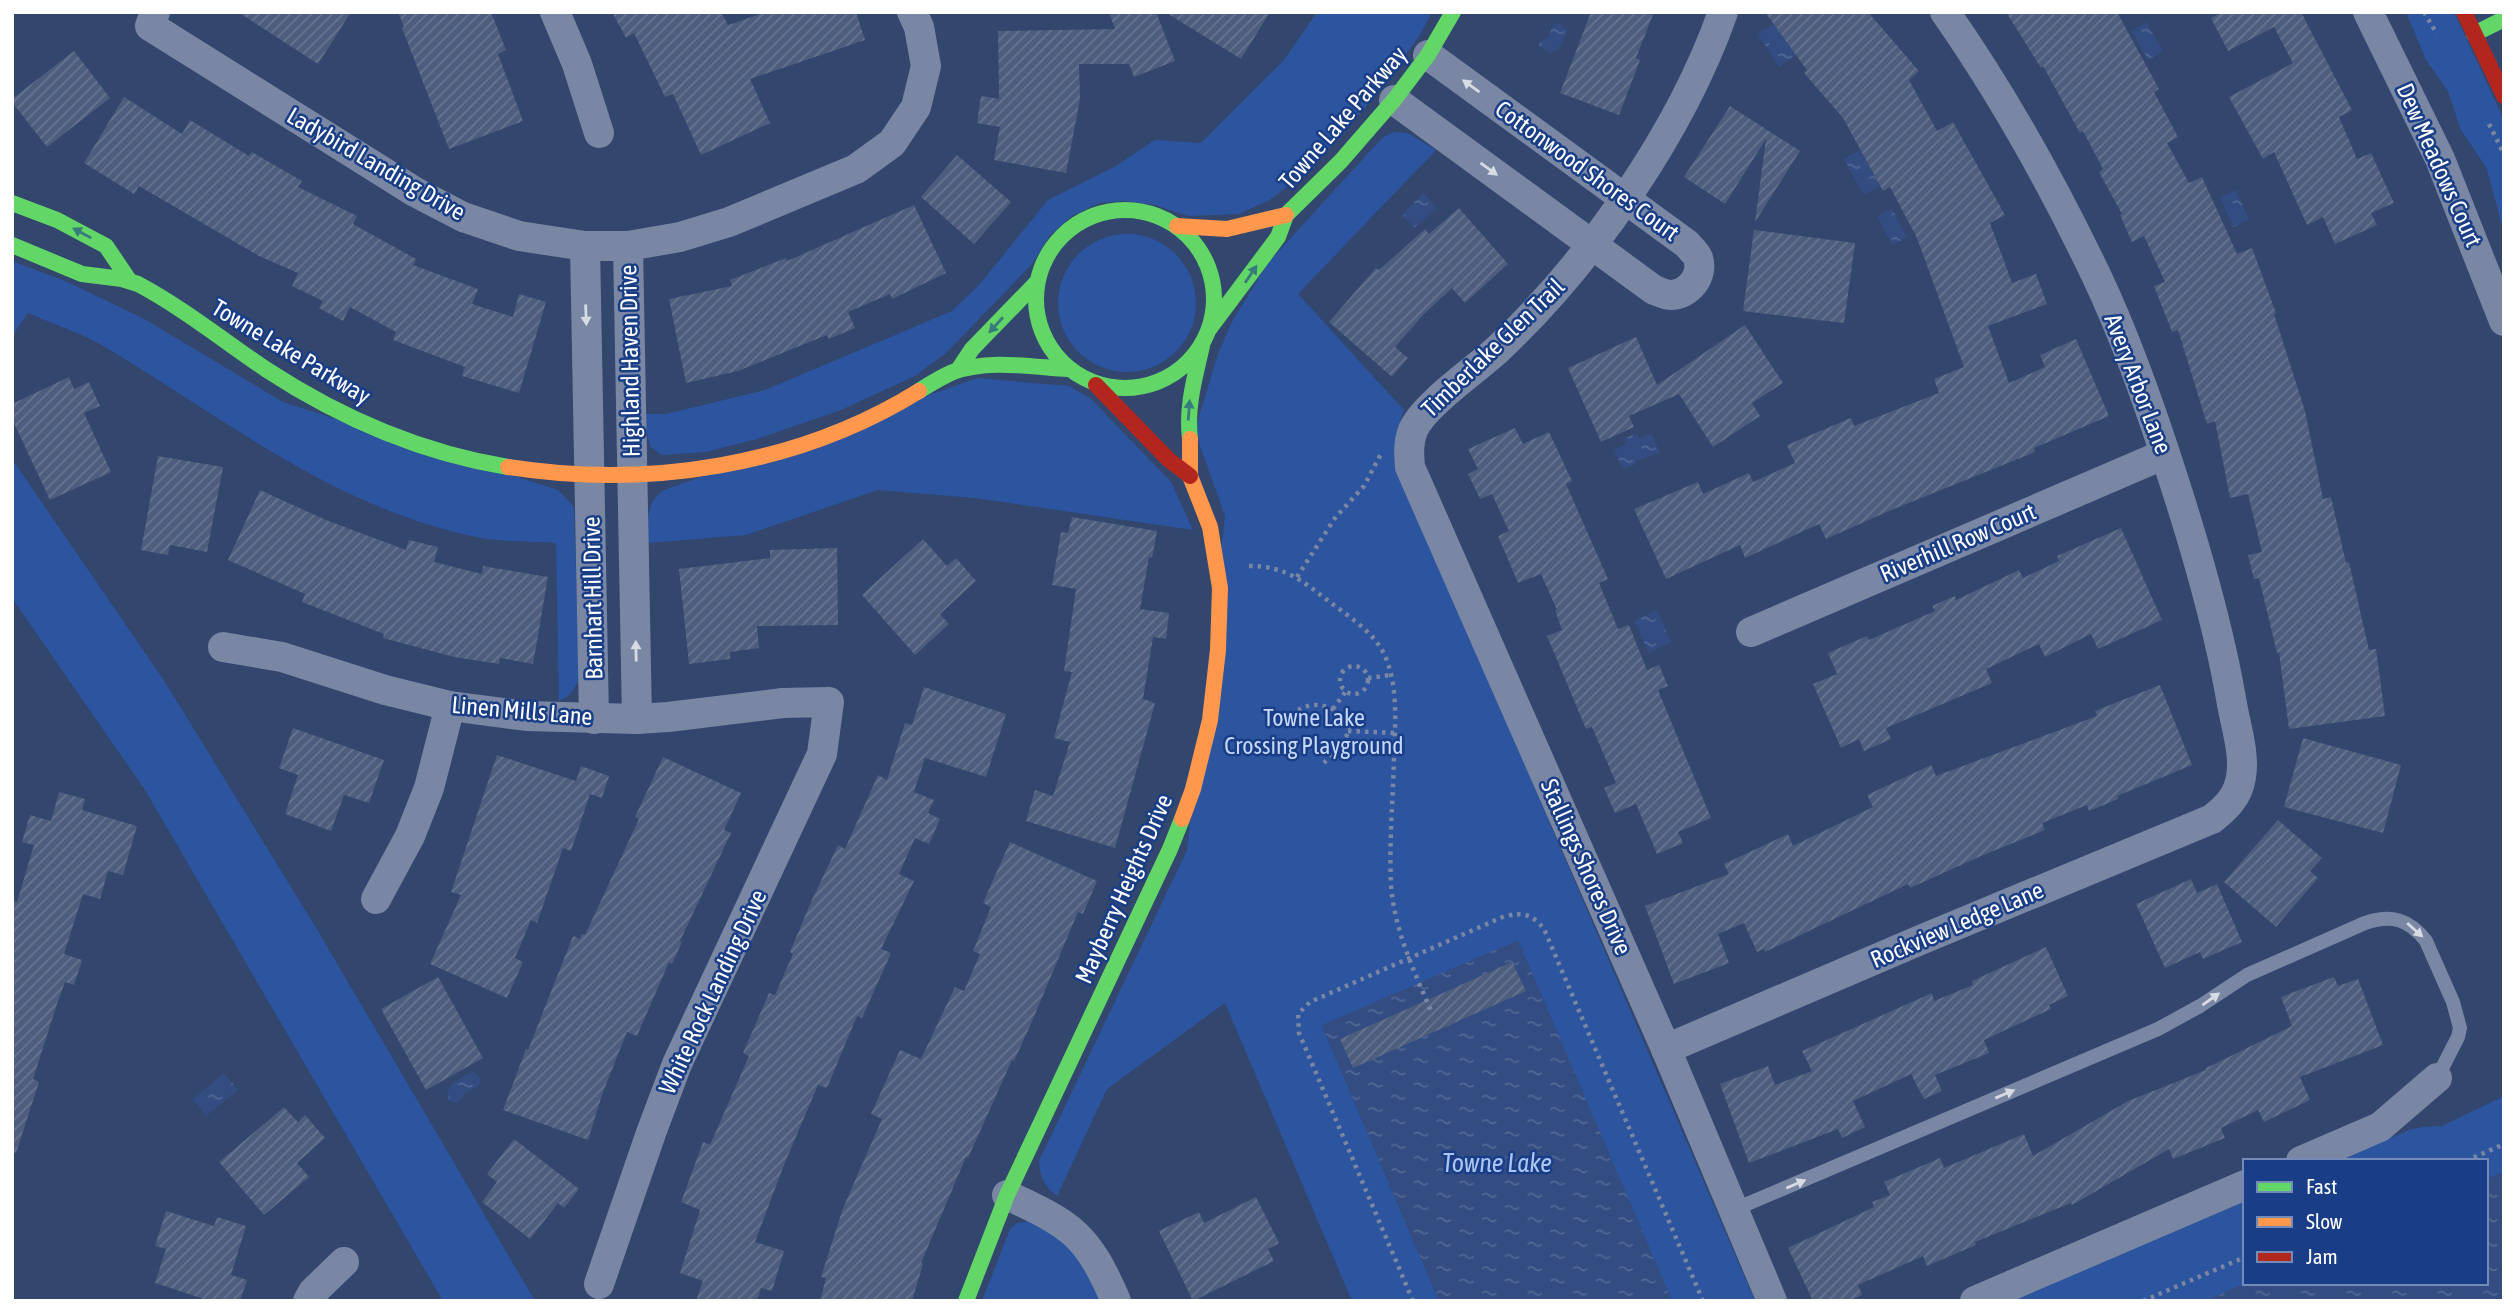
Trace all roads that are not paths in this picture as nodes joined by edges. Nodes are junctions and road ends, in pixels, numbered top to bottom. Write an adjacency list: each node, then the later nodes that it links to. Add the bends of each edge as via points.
1 (555, 12): 14 (street)
2 (912, 12): 22 (street, Ladybird Landing Drive, via 926,65 916,107 892,143 856,169 729,222)
3 (1453, 12): 11 (street, Towne Lake Parkway)
4 (1723, 12): 15 (street, Timberlake Glen Trail, via 1687,94)
5 (1945, 12): 32 (street, Avery Arbor Lane, via 2032,148 2097,276)
6 (2368, 12): 25 (street, Dew Meadows Court, via 2440,159)
7 (2465, 12): 10 (street)
8 (153, 19): 21 (street, Ladybird Landing Drive, via 439,205 519,236)
9 (2504, 19): 10 (street)
10 (2474, 33): 12 (street)
11 (1428, 55): 13 (street, Towne Lake Parkway); 15 (street, Cottonwood Shores Court, one-way to 11)
12 (2504, 96)
13 (1394, 100): 17 (street, Towne Lake Parkway); 19 (street, Cottonwood Shores Court, one-way to 19)
14 (599, 133)
15 (1624, 198): 19 (street, Timberlake Glen Trail); 19 (street, Cottonwood Shores Court, via 1697,256 1699,271 1693,284 1668,295 1654,290)
16 (12, 203): 23 (street, Towne Lake Parkway, one-way to 16, via 106,246)
17 (1286, 215): 18 (street, Towne Lake Parkway, via 1228,229); 26 (street, Towne Lake Parkway, one-way to 17, via 1278,237)
18 (1177, 226): 24 (street, via 1151,213 1121,209 1092,216 1060,239 1048,254); 26 (street, via 1198,246 1211,272 1215,300)
19 (1591, 244): 31 (street, Timberlake Glen Trail, via 1520,328 1421,415)
20 (12, 245): 23 (street, Towne Lake Parkway, via 89,276)
21 (585, 246): 22 (street, Ladybird Landing Drive); 34 (street, Highland Haven Drive, one-way to 34)
22 (628, 246): 35 (street, Highland Haven Drive)
23 (129, 280): 34 (street, Towne Lake Parkway, via 297,388 365,424 473,461)
24 (1037, 282): 28 (street, via 1036,314 1047,345); 29 (street, Towne Lake Parkway, one-way to 29, via 972,349)
25 (2504, 321)
26 (1210, 328): 27 (street)
27 (1202, 346): 30 (street, via 1174,375 1136,389); 33 (street, Mayberry Heights Drive, one-way to 27, via 1190,396)
28 (1068, 369): 29 (street, Towne Lake Parkway, via 1008,365); 30 (street)
29 (958, 370): 35 (street, Towne Lake Parkway, via 895,405 827,434 759,456)
30 (1096, 385): 33 (street, via 1169,460)
31 (1412, 432): 44 (street, Stallings Shores Drive, via 1410,467)
32 (2165, 454): 36 (street, Riverhill Row Court); 42 (street, Avery Arbor Lane, via 2203,571 2228,680 2241,756)
33 (1191, 476): 48 (street, Mayberry Heights Drive, via 1210,527 1220,588 1210,720 1193,789 1170,849)
34 (591, 477): 35 (street, Towne Lake Parkway); 40 (street, Barnhart Hill Drive)
35 (633, 477): 41 (street, Barnhart Hill Drive, one-way to 35)
36 (1751, 632)
37 (223, 647): 39 (street, Linen Mills Lane, via 282,657)
38 (829, 702): 41 (street, Linen Mills Lane); 51 (street, White Rock Landing Drive, via 822,754 677,1064)
39 (450, 706): 40 (street, Linen Mills Lane); 43 (street, via 429,788 410,836)
40 (594, 719): 41 (street, Linen Mills Lane)
41 (637, 719)
42 (2238, 789): 44 (street, Rockview Ledge Lane, via 2228,807 2212,819)
43 (376, 899)
44 (1666, 1049): 49 (street, Stallings Shores Drive)
45 (2437, 1078): 46 (street, via 2380,1127); 49 (lane, one-way to 45, via 2158,1029 2256,971 2385,917 2418,930 2459,1017 2458,1037)
46 (2306, 1159)
47 (2243, 1186): 56 (street)
48 (1007, 1195): 53 (street, Mayberry Heights Drive); 54 (street, via 1057,1218 1083,1239)
49 (1733, 1210): 55 (street, Stallings Shores Drive)
50 (344, 1262): 52 (street)
51 (599, 1284)
52 (308, 1301)
53 (966, 1301)
54 (1116, 1301)
55 (1772, 1301)
56 (1975, 1301)

